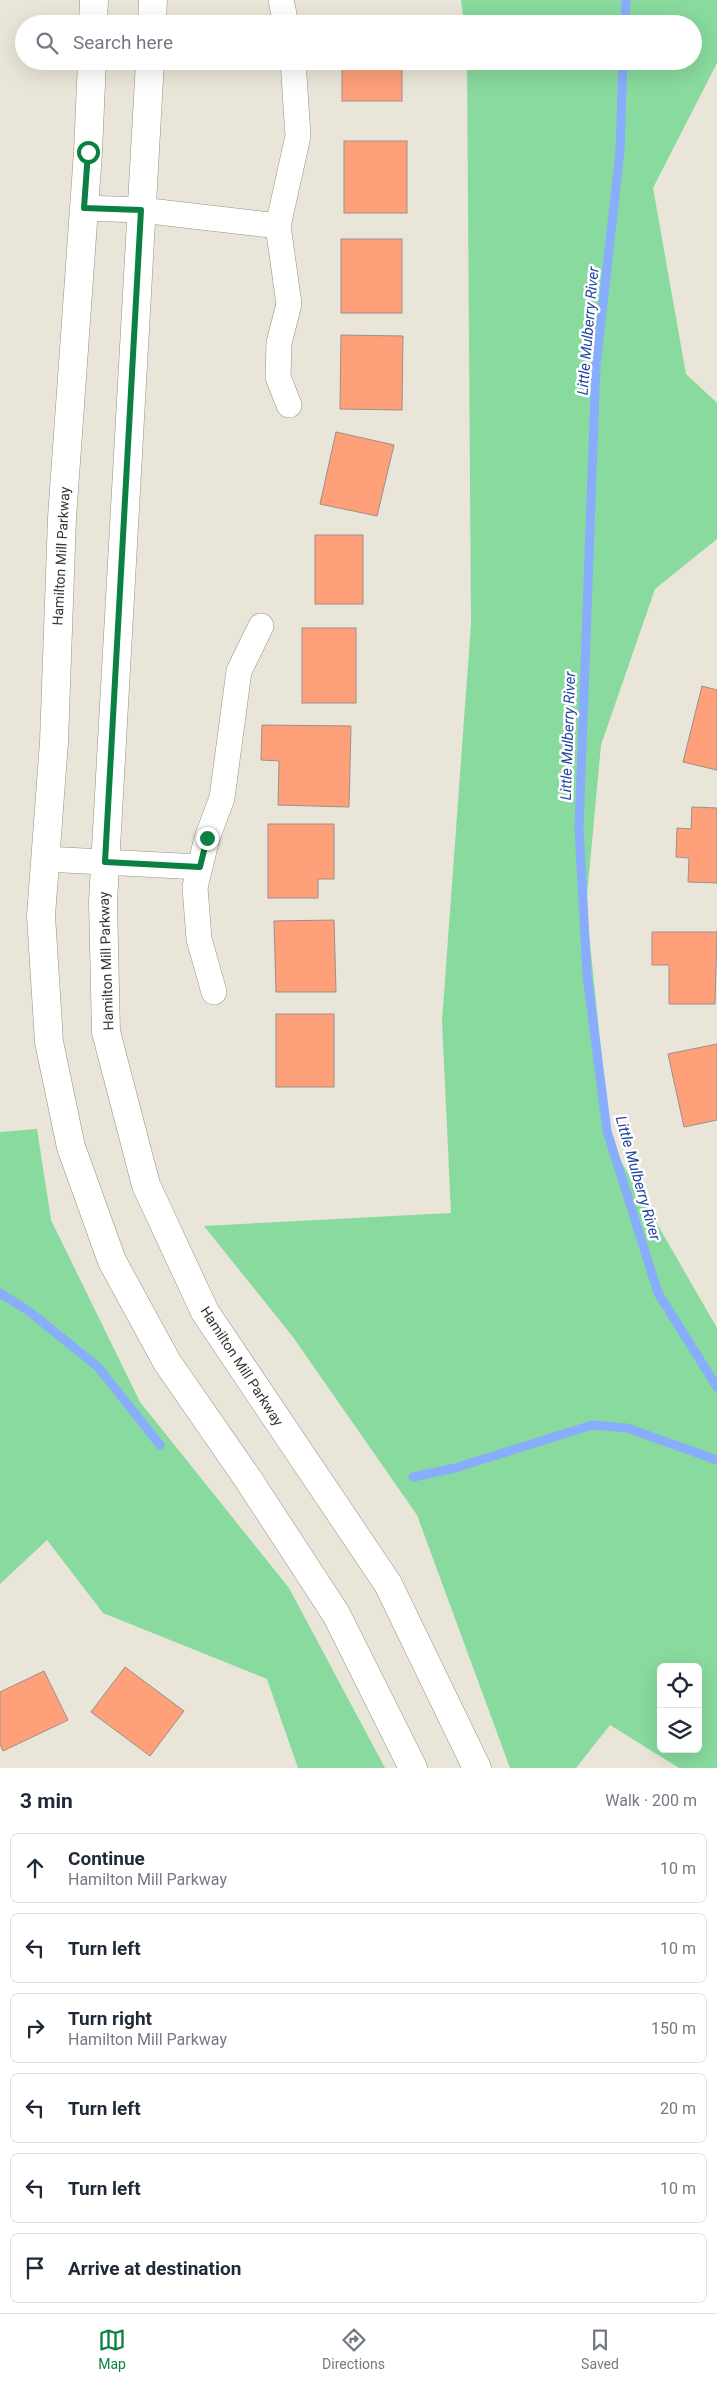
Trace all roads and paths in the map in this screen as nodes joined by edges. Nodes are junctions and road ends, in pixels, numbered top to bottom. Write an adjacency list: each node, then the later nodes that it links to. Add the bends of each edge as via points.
1 (94, 0): 4 (street)
2 (153, 0): 5 (street)
3 (281, 0): 6 (street)
4 (93, 15)
5 (152, 15)
6 (284, 15)
7 (92, 70): 10 (street, Hamilton Mill Parkway)
8 (149, 70): 11 (street, Hamilton Mill Parkway)
9 (294, 70): 12 (street, via 298,136)
10 (84, 208): 11 (street); 15 (street, Hamilton Mill Parkway, via 62,518 54,742)
11 (141, 210): 12 (street); 16 (street, Hamilton Mill Parkway)
12 (278, 226): 13 (street, via 289,304 279,343 278,377)
13 (289, 405)
14 (261, 626): 17 (street, via 239,671 222,798)
15 (45, 859): 16 (street); 19 (street, Hamilton Mill Parkway, via 41,916 48,1042 71,1147 112,1260 167,1362 248,1478 336,1614)
16 (105, 862): 17 (street); 20 (street, Hamilton Mill Parkway, via 102,902 106,1032 146,1185 205,1312 388,1584)
17 (200, 867): 18 (street, via 195,887 199,939)
18 (214, 992)
19 (413, 1768)
20 (477, 1768)

